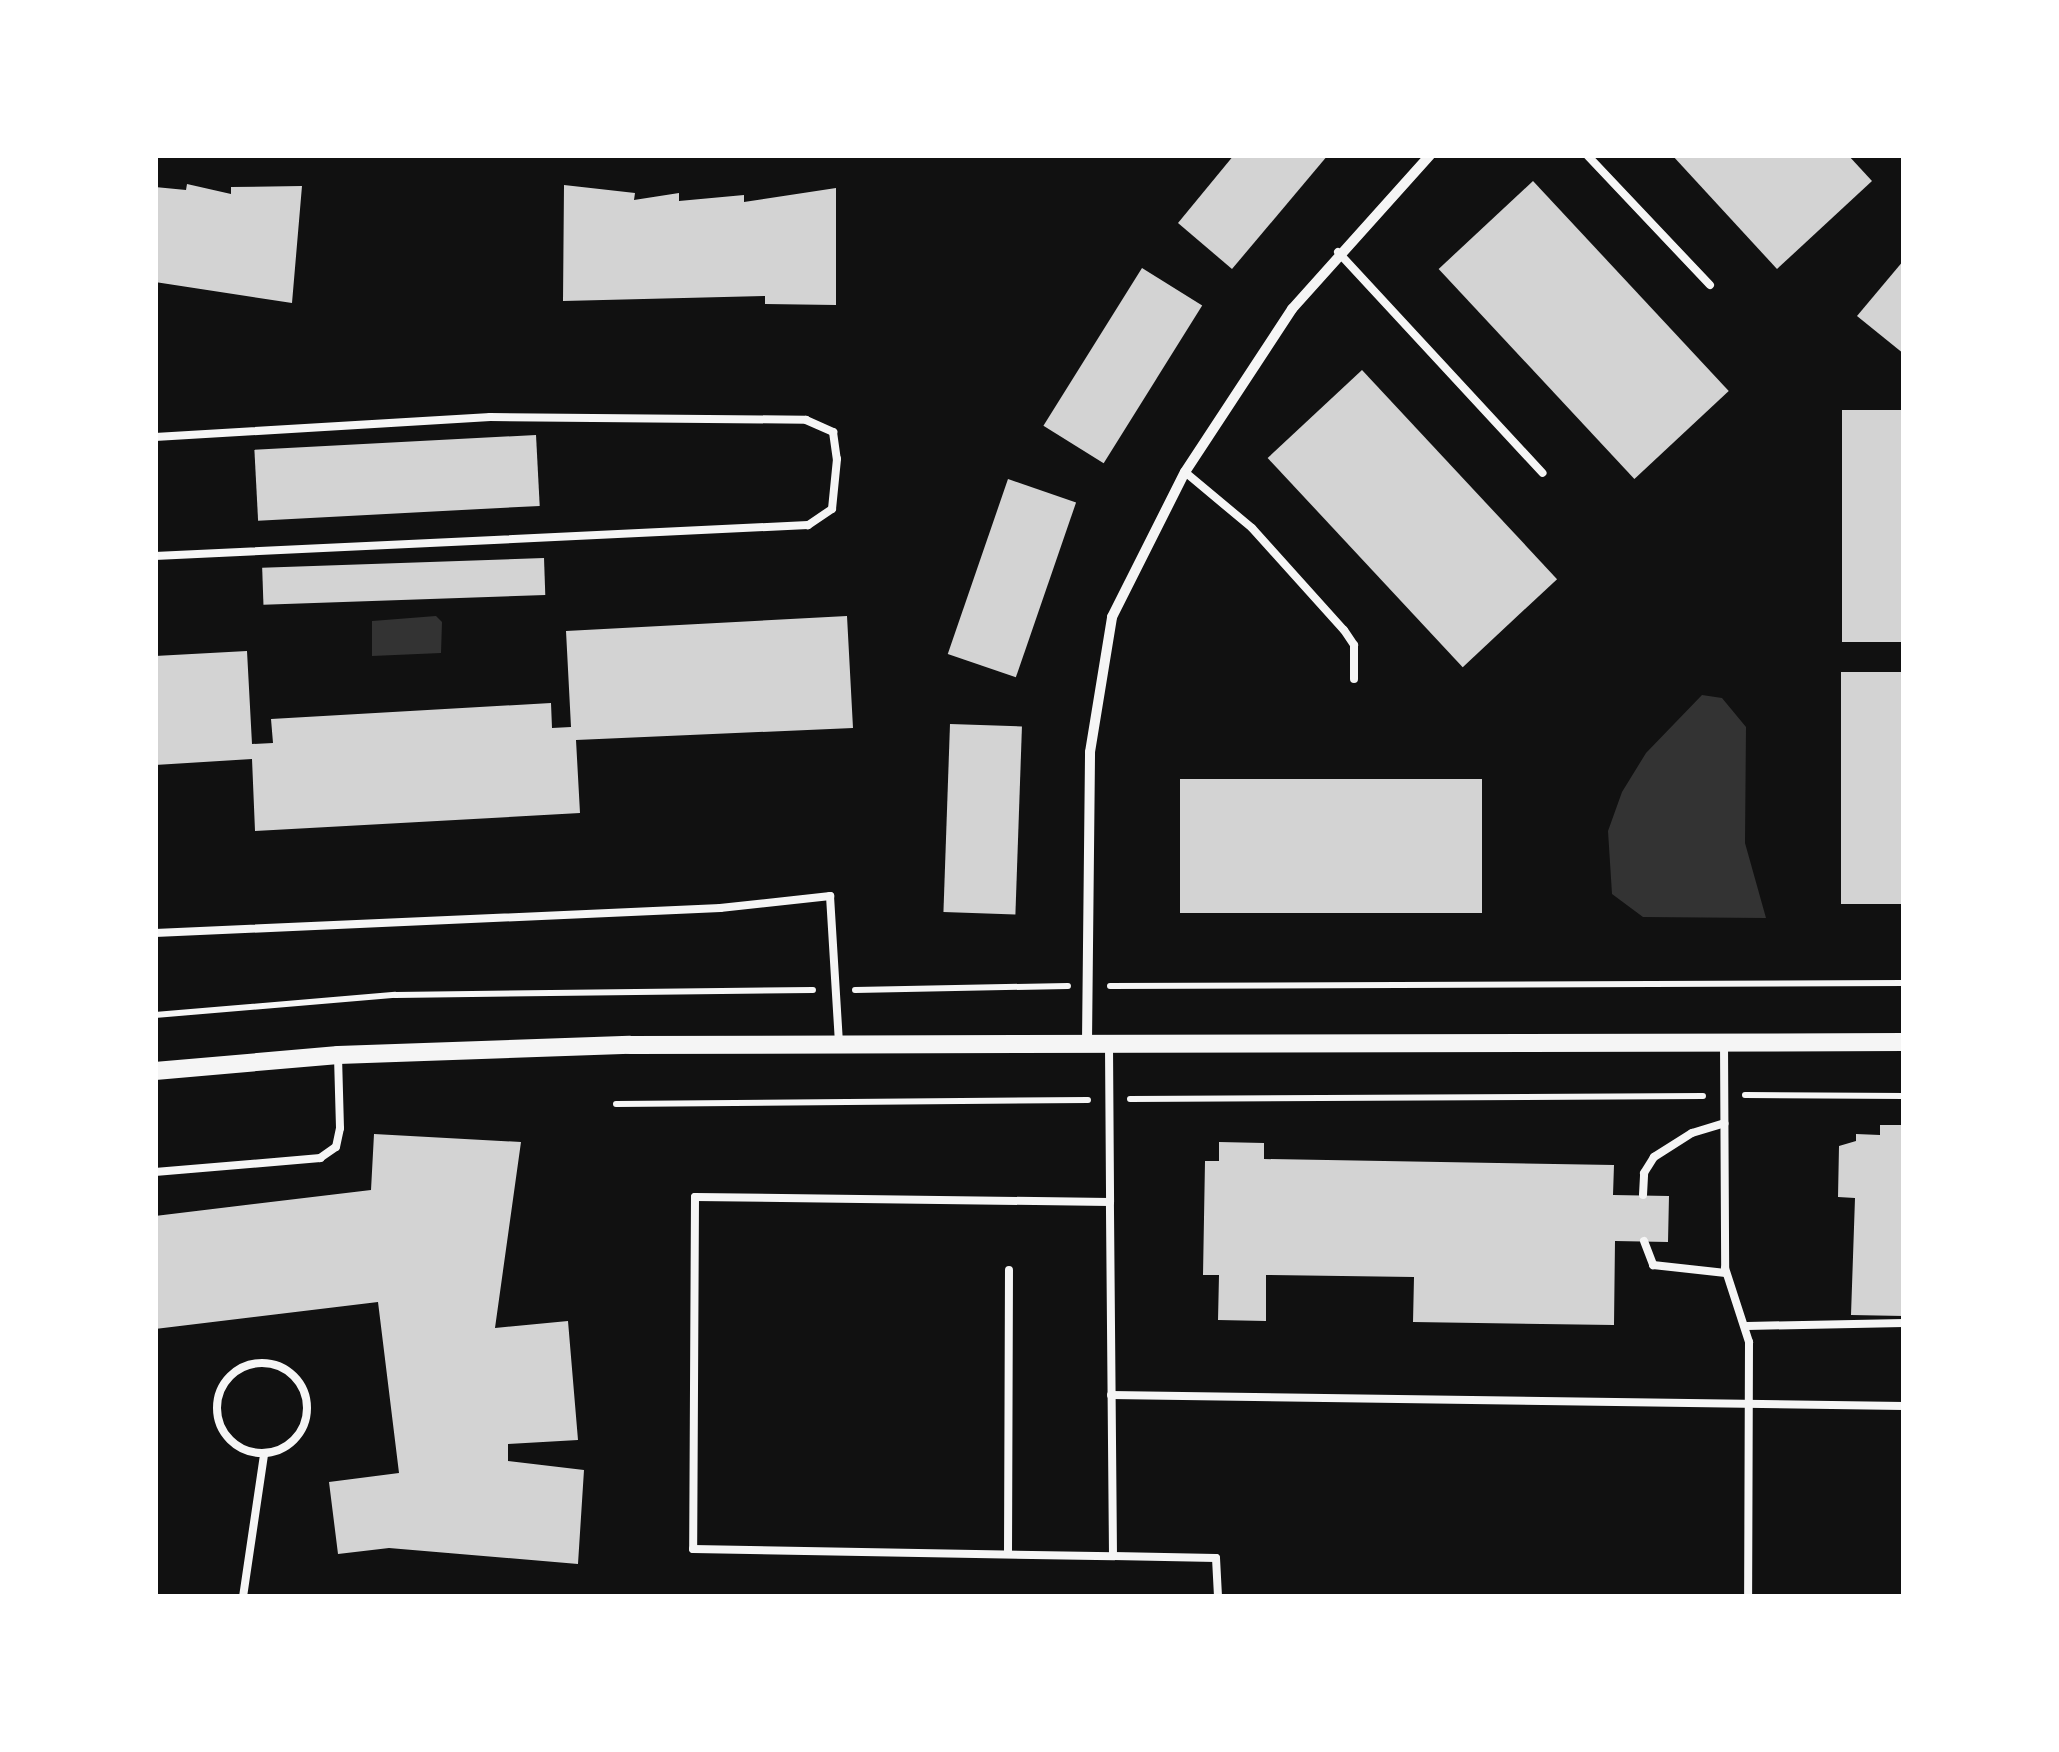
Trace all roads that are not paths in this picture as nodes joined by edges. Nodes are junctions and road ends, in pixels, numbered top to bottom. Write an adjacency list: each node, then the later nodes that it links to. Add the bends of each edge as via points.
1 (1430, 155): 3 (street)
2 (1587, 155): 4 (lane)
3 (1338, 252): 6 (street); 7 (lane)
4 (1710, 285)
5 (155, 436): 8 (lane, via 490,417 806,420 836,438 838,483 832,509 808,525)
6 (1185, 472): 9 (lane, via 1252,528 1344,630 1354,645); 11 (street, via 1130,572 1098,679 1090,752)
7 (1543, 473)
8 (155, 556)
9 (1354, 679)
10 (155, 934): 14 (lane, via 720,908 830,896)
11 (1087, 1042): 12 (street); 14 (street)
12 (1109, 1042): 15 (street); 21 (lane)
13 (1904, 1042): 15 (street)
14 (839, 1043): 16 (street)
15 (1724, 1043): 18 (lane)
16 (338, 1055): 17 (street); 19 (lane, via 340,1128 336,1146 320,1158)
17 (155, 1071)
18 (1724, 1124): 20 (lane, via 1692,1133 1654,1157 1644,1173); 24 (lane)
19 (155, 1172)
20 (1643, 1195)
21 (1110, 1202): 27 (lane); 31 (lane, via 695,1198 693,1549)
22 (1644, 1241): 24 (lane, via 1652,1265)
23 (1008, 1270): 31 (lane)
24 (1726, 1273): 26 (lane)
25 (1904, 1324): 26 (lane)
26 (1746, 1326): 28 (lane)
27 (1111, 1395): 28 (lane); 32 (lane)
28 (1749, 1404): 29 (lane); 35 (lane)
29 (1904, 1406)
30 (264, 1454): 30 (lane, via 301,1431 306,1402 281,1368 252,1364 227,1380 216,1406 236,1445); 33 (lane)
31 (1008, 1554): 32 (lane)
32 (1113, 1556): 34 (lane, via 1216,1558)
33 (242, 1597)
34 (1218, 1597)
35 (1748, 1597)

